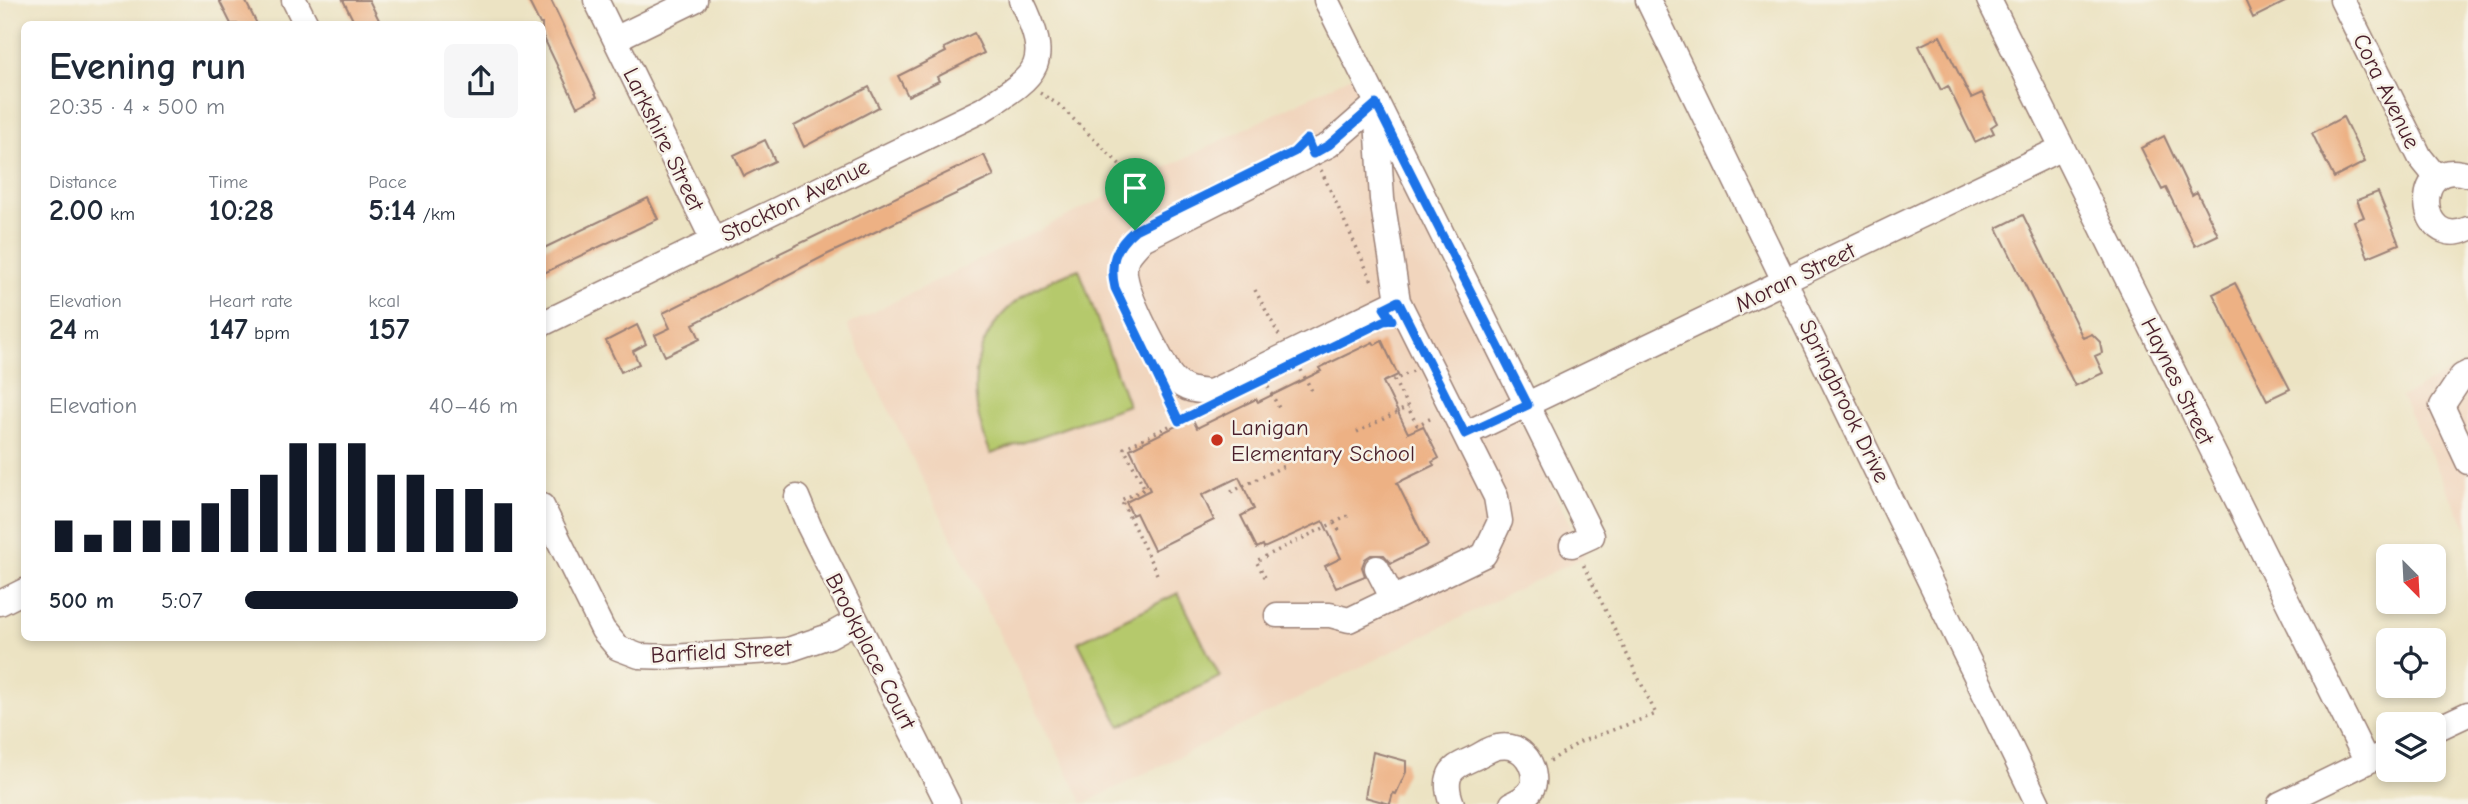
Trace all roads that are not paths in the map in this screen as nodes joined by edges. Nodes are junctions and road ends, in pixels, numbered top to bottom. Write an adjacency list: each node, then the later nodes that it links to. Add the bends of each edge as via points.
1 (294, 0): 9 (street)
2 (596, 0): 10 (street, Larkshire Street)
3 (695, 0): 10 (street, Larkshire Street)
4 (1021, 0): 16 (street, Stockton Avenue, via 1036,35 1036,61 1023,83 982,110)
5 (1326, 0): 11 (street)
6 (1648, 0): 17 (street, Springbrook Drive)
7 (1989, 0): 12 (street, Haynes Street)
8 (2342, 0): 14 (street, Cora Avenue, via 2420,157)
9 (304, 21)
10 (615, 39): 16 (street, Larkshire Street)
11 (1376, 104): 18 (street); 18 (street, via 1329,145 1143,239 1127,257 1125,277 1168,373 1189,391 1212,393); 21 (street)
12 (2062, 148): 17 (street, Moran Street); 35 (street, Haynes Street)
13 (2468, 175): 14 (street, via 2455,172)
14 (2437, 178): 15 (street, via 2426,195 2428,215 2443,229)
15 (2468, 229)
16 (713, 240): 19 (street, Stockton Avenue)
17 (1787, 281): 21 (street, Moran Street); 40 (street, Springbrook Drive)
18 (1391, 304): 22 (street)
19 (546, 322)
20 (2468, 373): 23 (street, via 2442,406)
21 (1528, 405): 22 (street, Moran Street); 26 (street, via 1592,536)
22 (1465, 434): 29 (street, via 1496,497 1500,521 1483,555)
23 (2468, 462)
24 (797, 497): 32 (street, Brookplace Court)
25 (546, 514): 32 (street, Barfield Street, via 603,630 618,648 639,656 788,650)
26 (1573, 545)
27 (1377, 568): 29 (street)
28 (21, 592): 30 (street)
29 (1393, 599): 31 (street, via 1349,620 1330,615)
30 (0, 603)
31 (1277, 615)
32 (856, 621): 37 (street, Brookplace Court)
33 (2468, 714): 34 (street)
34 (2446, 724)
35 (2376, 753)
36 (2376, 758): 41 (street)
37 (948, 804)
38 (1452, 804): 39 (street, via 1448,785 1455,768 1498,747 1520,750 1528,756 1534,772 1531,791)
39 (1512, 804)
40 (2038, 804)
41 (2280, 804)

